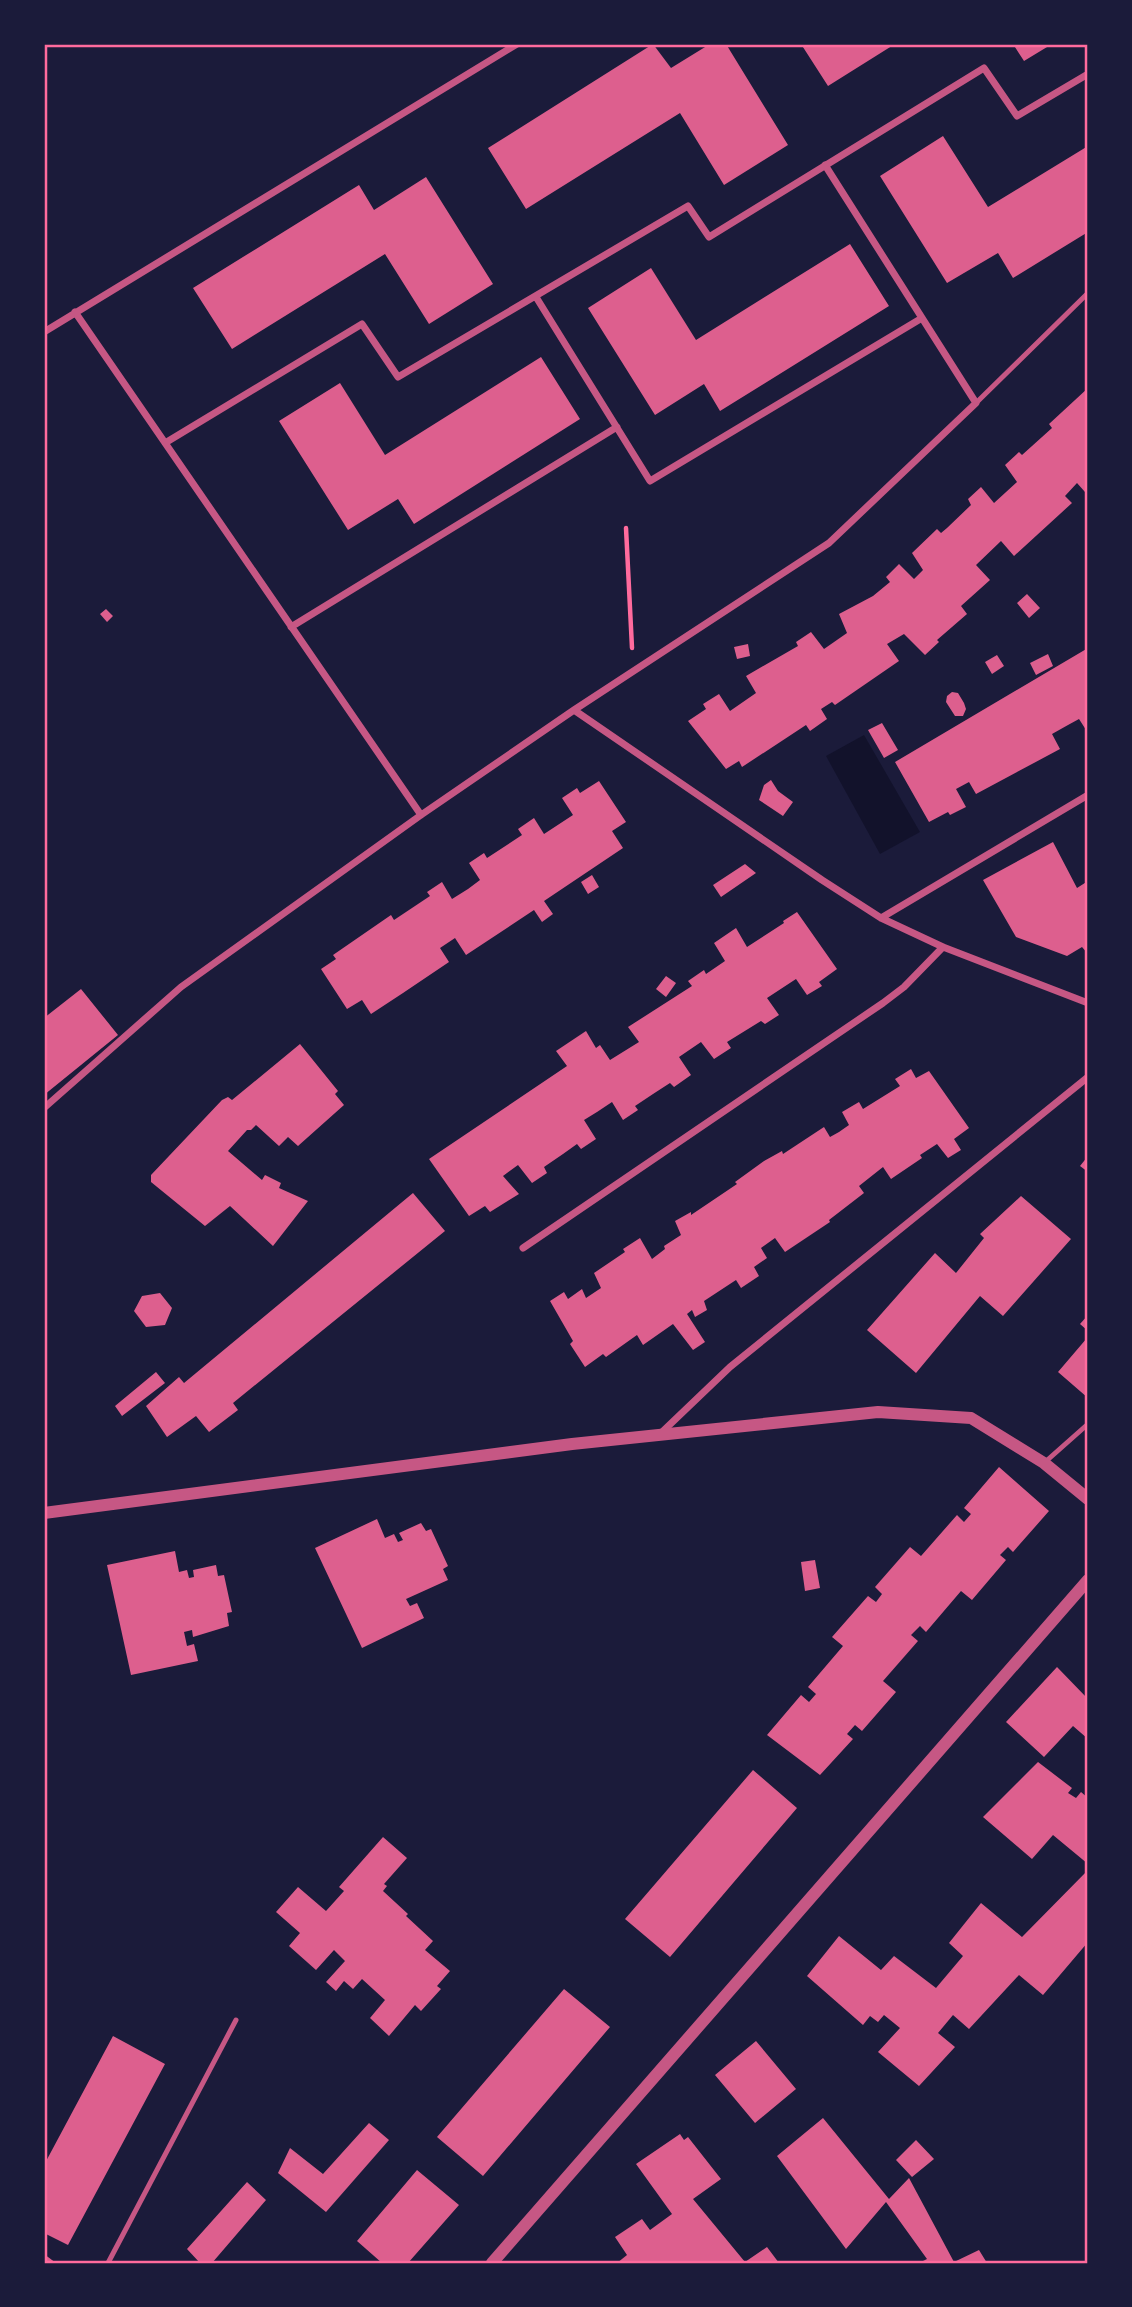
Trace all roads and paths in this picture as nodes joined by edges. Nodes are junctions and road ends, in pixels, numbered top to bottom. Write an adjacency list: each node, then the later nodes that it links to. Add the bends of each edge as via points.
1 (517, 44): 6 (street)
2 (1088, 74): 3 (street, via 1017,116 984,68)
3 (825, 165): 5 (street, via 709,237 688,206); 7 (street)
4 (1088, 293): 9 (lane)
5 (536, 297): 10 (street); 11 (street, via 398,377 362,324)
6 (75, 312): 8 (street); 11 (street)
7 (922, 318): 9 (street); 10 (street, via 650,481)
8 (44, 332)
9 (976, 402): 14 (street, via 829,543)
10 (617, 427): 13 (street)
11 (165, 443): 13 (street)
12 (626, 528): 14 (path)
13 (291, 627): 17 (street)
14 (636, 669): 15 (street)
15 (574, 710): 17 (street); 18 (street)
16 (1088, 795): 18 (street)
17 (421, 815): 22 (street, via 181,988)
18 (881, 918): 19 (street)
19 (943, 947): 20 (street); 23 (street, via 883,1003)
20 (1088, 1003)
21 (1088, 1077): 25 (street, via 730,1367)
22 (44, 1108)
23 (523, 1248)
24 (1088, 1424): 26 (lane)
25 (658, 1436): 26 (street, via 878,1412 971,1418); 28 (street)
26 (1044, 1463): 27 (street)
27 (1088, 1499)
28 (44, 1513)
29 (1088, 1580): 32 (street)
30 (236, 2020): 31 (lane)
31 (108, 2263)
32 (492, 2263)

